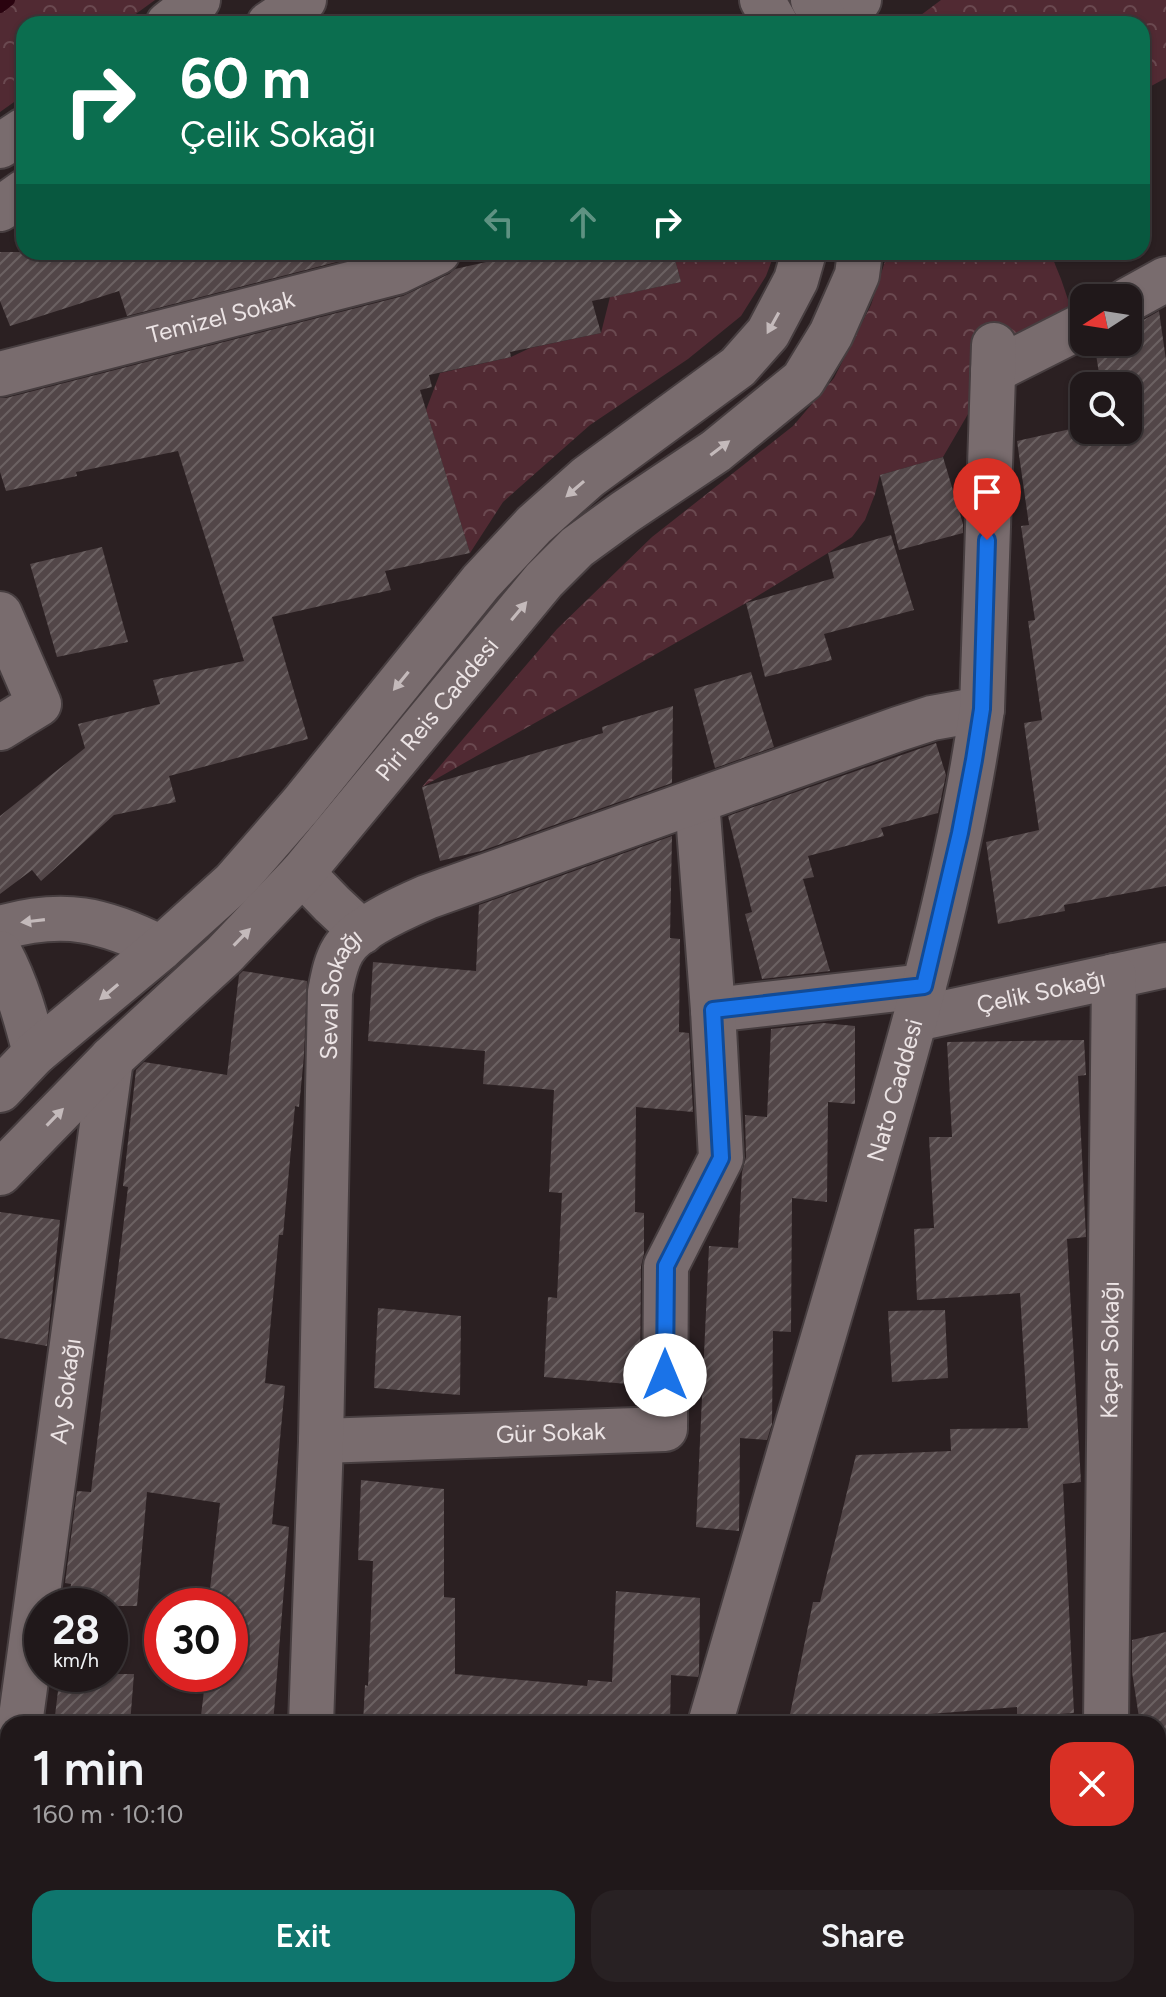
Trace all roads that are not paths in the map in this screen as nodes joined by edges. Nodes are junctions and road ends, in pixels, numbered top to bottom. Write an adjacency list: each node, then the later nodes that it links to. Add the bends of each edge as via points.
1 (198, 0): 3 (street)
2 (304, 0): 4 (street)
3 (178, 16)
4 (281, 16)
5 (422, 260): 11 (street, Temizel Sokak, via 397,272)
6 (802, 260): 19 (street, Piri Reis Caddesi, one-way to 19, via 768,333 738,367 588,477 534,525 234,882)
7 (859, 260): 16 (street, Piri Reis Caddesi, one-way to 7, via 577,547 716,451 803,380 831,334)
8 (1166, 279): 9 (street)
9 (1142, 292)
10 (1070, 330): 13 (street, Nato Caddesi, via 994,358)
11 (0, 374)
12 (0, 614): 14 (street, via 39,704)
13 (982, 709): 15 (street, Seval Sokağı, via 932,718); 23 (street, Nato Caddesi, via 960,833)
14 (0, 728)
15 (697, 801): 18 (street, Seval Sokağı, via 427,897); 24 (street, Gür Sokak)
16 (302, 873): 18 (street); 26 (street, Piri Reis Caddesi, one-way to 16, via 224,955)
17 (0, 928): 19 (street, one-way to 17, via 98,922 68,918)
18 (362, 932): 29 (street, Seval Sokağı, via 344,947 330,992)
19 (161, 948): 25 (street, Piri Reis Caddesi, one-way to 25)
20 (0, 953): 25 (street, via 23,1005)
21 (1166, 965): 22 (street, Çelik Sokağı)
22 (1114, 976): 23 (street, Çelik Sokağı); 33 (street, Kaçar Sokağı)
23 (920, 1002): 24 (street, Çelik Sokağı); 32 (street, Nato Caddesi)
24 (713, 1010): 29 (street, Gür Sokak, via 721,1158 666,1266 665,1429)
25 (35, 1053): 27 (street, Piri Reis Caddesi)
26 (111, 1059): 28 (street, Piri Reis Caddesi, one-way to 26); 30 (street, Ay Sokağı)
27 (0, 1090)
28 (0, 1173)
29 (321, 1441): 31 (street, Seval Sokağı)
30 (21, 1716)
31 (311, 1716)
32 (712, 1716)
33 (1106, 1716)

